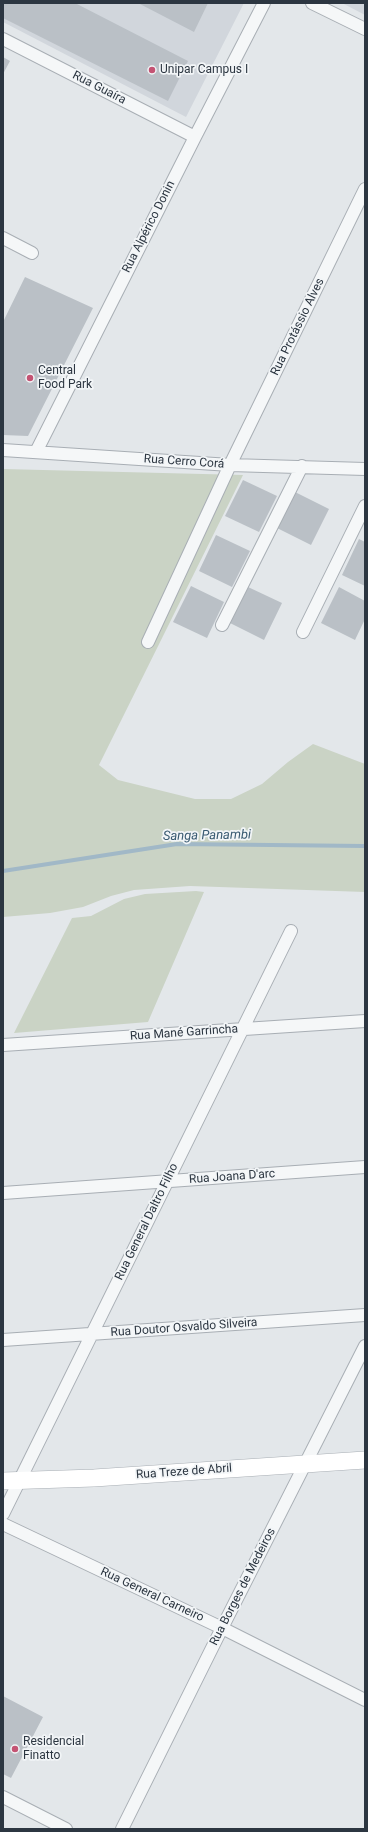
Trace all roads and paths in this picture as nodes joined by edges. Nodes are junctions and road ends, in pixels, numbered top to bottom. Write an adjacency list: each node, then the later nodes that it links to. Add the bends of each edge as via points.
1 (264, 3): 5 (street, Rua Alpérico Donin)
2 (312, 3): 3 (street)
3 (365, 30)
4 (3, 39): 5 (street, Rua Guaíra)
5 (195, 137): 10 (street, Rua Alpérico Donin)
6 (365, 190): 11 (street, Rua Protássio Alves)
7 (3, 238): 8 (street)
8 (32, 253)
9 (3, 450): 10 (street, Rua Cerro Corá)
10 (36, 452): 11 (street, Rua Cerro Corá)
11 (230, 465): 12 (street, Rua Cerro Corá); 17 (street, Rua Protássio Alves)
12 (302, 466): 13 (street, Rua Cerro Corá); 15 (street)
13 (365, 469)
14 (365, 506): 16 (street)
15 (222, 625)
16 (303, 632)
17 (148, 642)
18 (291, 931): 20 (street, Rua General Daltro Filho)
19 (365, 1021): 20 (street, Rua Mané Garrincha)
20 (243, 1029): 21 (street, Rua Mané Garrincha); 23 (street, Rua General Daltro Filho)
21 (3, 1045)
22 (365, 1167): 23 (street, Rua Joana D'arc)
23 (167, 1181): 24 (street, Rua Joana D'arc); 26 (street, Rua General Daltro Filho)
24 (3, 1193)
25 (365, 1315): 26 (street, Rua Doutor Osvaldo Silveira)
26 (92, 1335): 27 (street, Rua Doutor Osvaldo Silveira); 31 (street, Rua General Daltro Filho)
27 (3, 1340)
28 (365, 1346): 30 (street, Rua Borges de Medeiros)
29 (365, 1460): 30 (street, Rua Treze de Abril)
30 (306, 1463): 31 (street, Rua Treze de Abril, via 94,1478); 34 (street, Rua Borges de Medeiros)
31 (11, 1481): 32 (street, Rua General Daltro Filho)
32 (3, 1514)
33 (3, 1524): 34 (street, Rua General Carneiro)
34 (222, 1628): 35 (street, Rua General Carneiro); 38 (street, Rua Borges de Medeiros)
35 (365, 1700)
36 (3, 1797): 37 (street)
37 (66, 1829)
38 (122, 1829)

